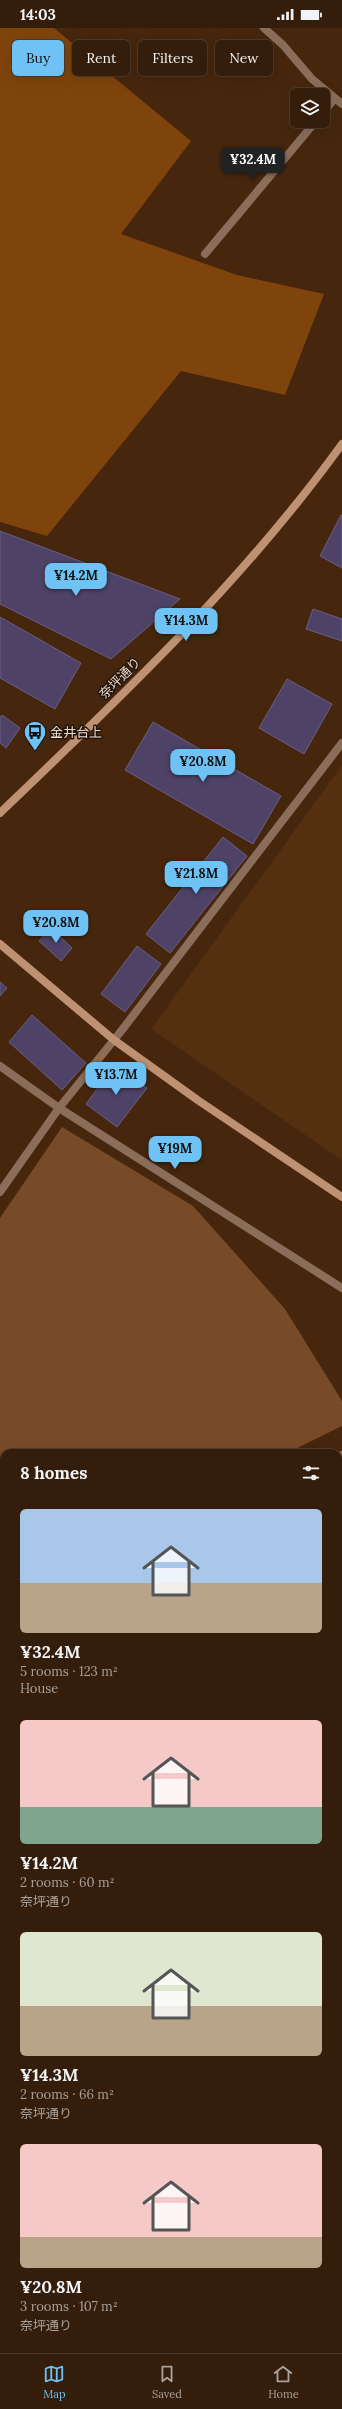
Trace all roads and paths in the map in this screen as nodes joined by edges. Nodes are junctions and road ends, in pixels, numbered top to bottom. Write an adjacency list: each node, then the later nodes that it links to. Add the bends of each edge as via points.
1 (264, 28): 2 (street, via 283,45 312,79)
2 (335, 98): 3 (street); 4 (street)
3 (330, 104)
4 (342, 104)
5 (310, 128): 6 (street)
6 (205, 254)
7 (342, 444): 9 (street, 奈坪通り, via 262,546 210,605)
8 (342, 743): 11 (street)
9 (0, 813)
10 (0, 944): 11 (street)
11 (114, 1040): 13 (street); 15 (street, via 199,1101)
12 (0, 1066): 13 (street)
13 (59, 1108): 14 (street); 16 (street)
14 (0, 1192)
15 (342, 1197)
16 (342, 1288)

